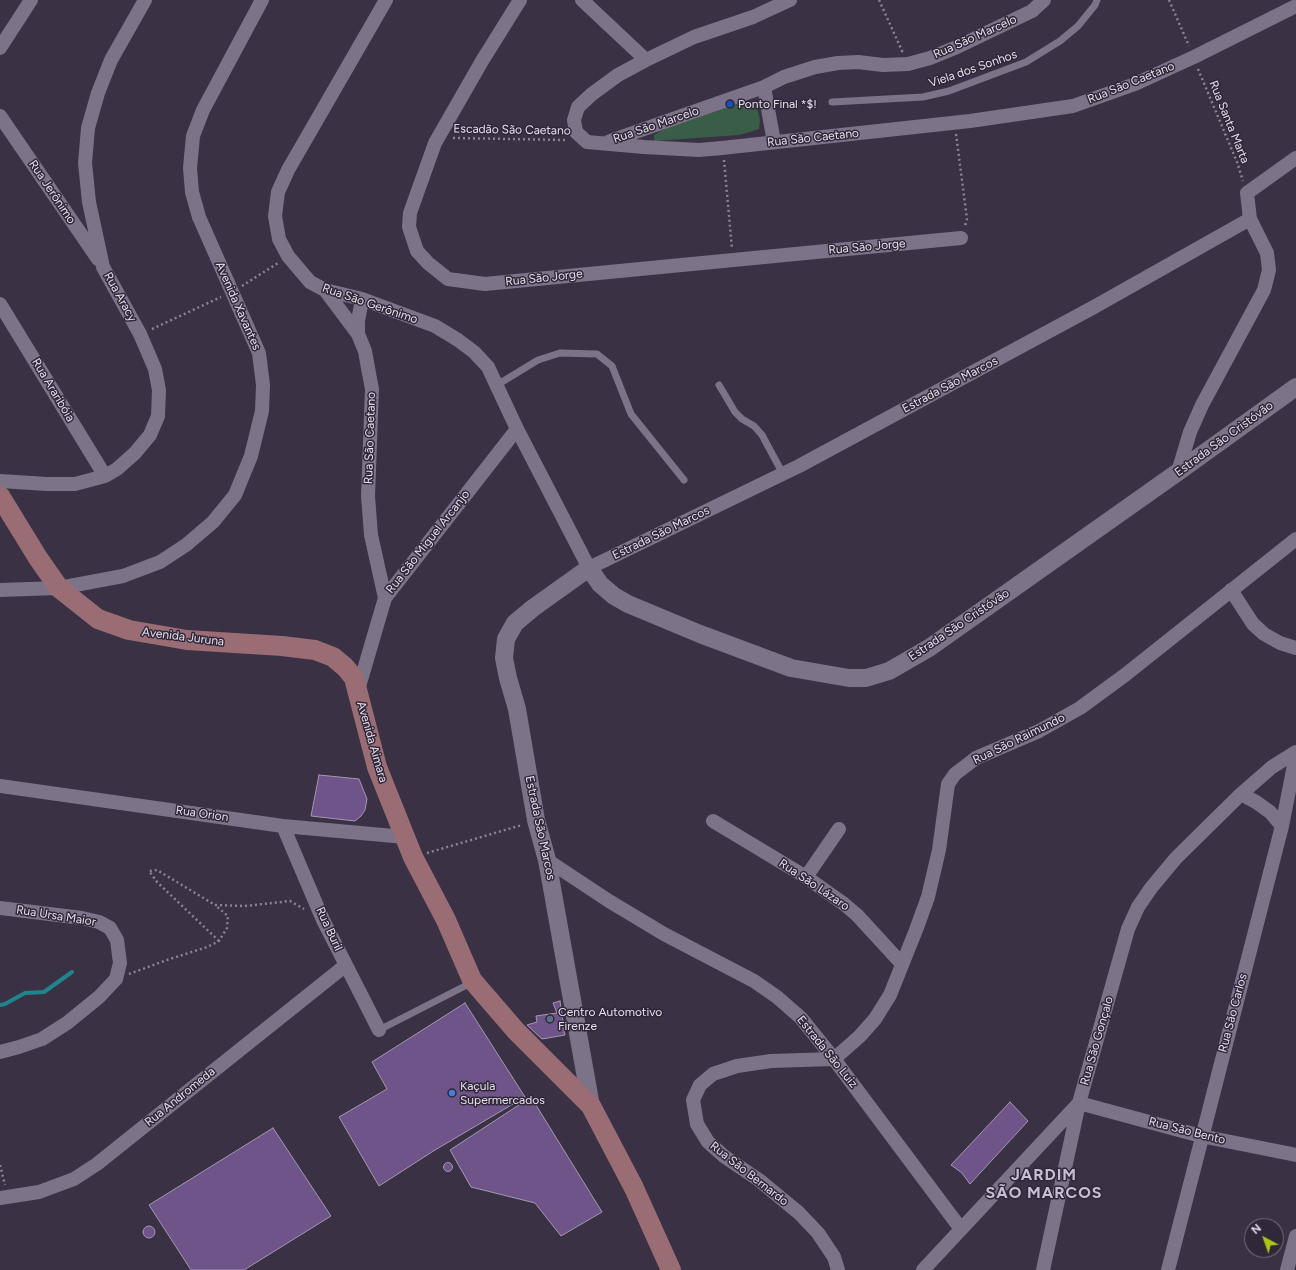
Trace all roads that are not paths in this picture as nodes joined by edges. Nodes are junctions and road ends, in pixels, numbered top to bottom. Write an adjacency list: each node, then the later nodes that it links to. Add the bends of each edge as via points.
1 (31, 0): 11 (street)
2 (145, 0): 21 (street, Rua Aracy, via 111,60 88,128 85,163 89,202)
3 (262, 0): 38 (street, Avenida Xavantes, via 203,110 193,136 190,168 192,192 199,217 259,353 263,385 262,411 251,456 235,495 213,522 186,545 160,562 123,576)
4 (386, 0): 22 (street, Rua São Gerônimo, via 288,170 278,192 275,216 279,239 288,256 310,282)
5 (520, 0): 20 (street, Rua São Jorge, via 438,137 410,213 409,227 417,251 448,279 484,284)
6 (582, 0): 12 (street)
7 (790, 0): 12 (street, via 753,17 694,37)
8 (1044, 0): 13 (street, Rua São Marcelo, via 1032,11 930,58 908,64 883,66 858,62 815,67 784,77)
9 (1097, 0): 14 (lane, Viela dos Sonhos, via 1078,26 1060,41 1026,62 923,98)
10 (1296, 6): 16 (street, Rua São Caetano, via 1135,84 1073,106 955,123)
11 (0, 48)
12 (646, 60): 17 (street, Rua São Caetano, via 618,75 578,107 574,120 576,132 587,142)
13 (764, 87): 16 (street); 17 (street, Rua São Marcelo)
14 (832, 102)
15 (0, 116): 21 (street, Rua Jerônimo)
16 (774, 142): 17 (street, Rua São Caetano, via 699,150)
17 (604, 143)
18 (1296, 158): 19 (street, via 1247,193)
19 (1250, 219): 30 (street, via 1267,253 1269,270 1266,284 1202,405 1190,432); 31 (street, Estrada São Marcos, via 1101,303)
20 (961, 238)
21 (103, 267): 32 (street, Rua Aracy, via 140,334 155,369 159,390 158,416 150,434 135,453)
22 (325, 290): 23 (street, Rua São Gerônimo); 25 (street, Rua São Caetano)
23 (362, 299): 25 (street); 26 (street, Rua São Gerônimo, via 435,326 458,340 488,367)
24 (0, 304): 32 (street, Rua Araribóia)
25 (358, 334): 41 (street, Rua São Caetano, via 365,351 372,389 368,496 371,535)
26 (497, 385): 29 (street, Rua São Gerônimo); 33 (lane, via 538,360 560,353 597,354 612,366 630,414)
27 (719, 385): 31 (lane, via 742,419 754,426 762,435)
28 (1296, 387): 30 (street, Estrada São Cristóvão)
29 (517, 429): 37 (street, Rua São Gerônimo); 41 (street, Rua São Miguel Arcanjo)
30 (1178, 472): 37 (street, Estrada São Cristóvão, via 929,648 889,671 866,678 849,678 790,668 700,634 614,596 600,584)
31 (783, 474): 37 (street, Estrada São Marcos)
32 (105, 476): 34 (street, Rua Aracy, via 75,484)
33 (684, 480)
34 (0, 481)
35 (0, 496): 38 (main road)
36 (1296, 539): 40 (street, Rua São Raimundo)
37 (589, 568): 53 (street, Estrada São Marcos, via 515,623 506,639 504,658 517,709 536,820)
38 (59, 588): 39 (street); 43 (main road, Avenida Juruna, via 98,619 128,630 187,640 315,650 333,657 345,667 354,678)
39 (0, 590)
40 (1231, 590): 42 (street, via 1264,634); 56 (street, Rua São Raimundo, via 1080,708 1039,732 976,758 955,774 948,784 939,850 928,896)
41 (385, 598): 43 (street, Rua São Miguel Arcanjo)
42 (1296, 648)
43 (358, 691): 52 (main road, Avenida Aimara, via 377,767)
44 (1296, 752): 47 (street, Rua São Gonçalo, via 1272,767)
45 (1296, 755): 50 (street, Rua São Carlos)
46 (0, 786): 49 (street, Rua Orion)
47 (1241, 794): 50 (street, via 1270,812); 62 (street, Rua São Gonçalo, via 1176,858 1138,907 1128,929)
48 (713, 821): 54 (street, Rua São Lázaro)
49 (282, 826): 52 (street, Rua Orion); 57 (street, Rua Buril, via 323,920)
50 (1282, 826): 64 (street, Rua São Carlos)
51 (839, 829): 54 (street)
52 (405, 837): 63 (main road, Avenida Aimara, via 472,980 516,1031)
53 (547, 860): 61 (street, Estrada São Luiz, via 664,934 754,981 801,1018); 63 (street, Estrada São Marcos)
54 (806, 878): 56 (street, Rua São Lázaro, via 857,915)
55 (0, 908): 60 (street, Rua Ursa Maior, via 99,922 110,928 117,940 120,963 116,979 99,997 67,1023 42,1039)
56 (902, 964): 61 (street, Rua São Raimundo, via 890,995 875,1019)
57 (346, 965): 59 (street, Rua Buril); 66 (street, Rua Andromeda, via 97,1164 74,1179 39,1192)
58 (465, 986): 59 (lane)
59 (379, 1030)
60 (0, 1052)
61 (834, 1059): 67 (street, Estrada São Luiz); 70 (street, Rua São Bernardo, via 771,1061 737,1066 714,1074 700,1085 693,1100 697,1124 708,1142 799,1213 818,1233 834,1257)
62 (1079, 1103): 64 (street, Rua São Bento); 67 (street, Rua São Gonçalo); 72 (street)
63 (591, 1106): 69 (main road, Avenida Aimara, via 634,1188)
64 (1201, 1136): 65 (street, Rua São Bento); 73 (street, Rua São Carlos)
65 (1296, 1154)
66 (4, 1197)
67 (961, 1230): 71 (street, Rua São Gonçalo)
68 (1296, 1236): 74 (street)
69 (671, 1270)
70 (838, 1270)
71 (923, 1270)
72 (1042, 1270)
73 (1168, 1270)
74 (1287, 1270)

